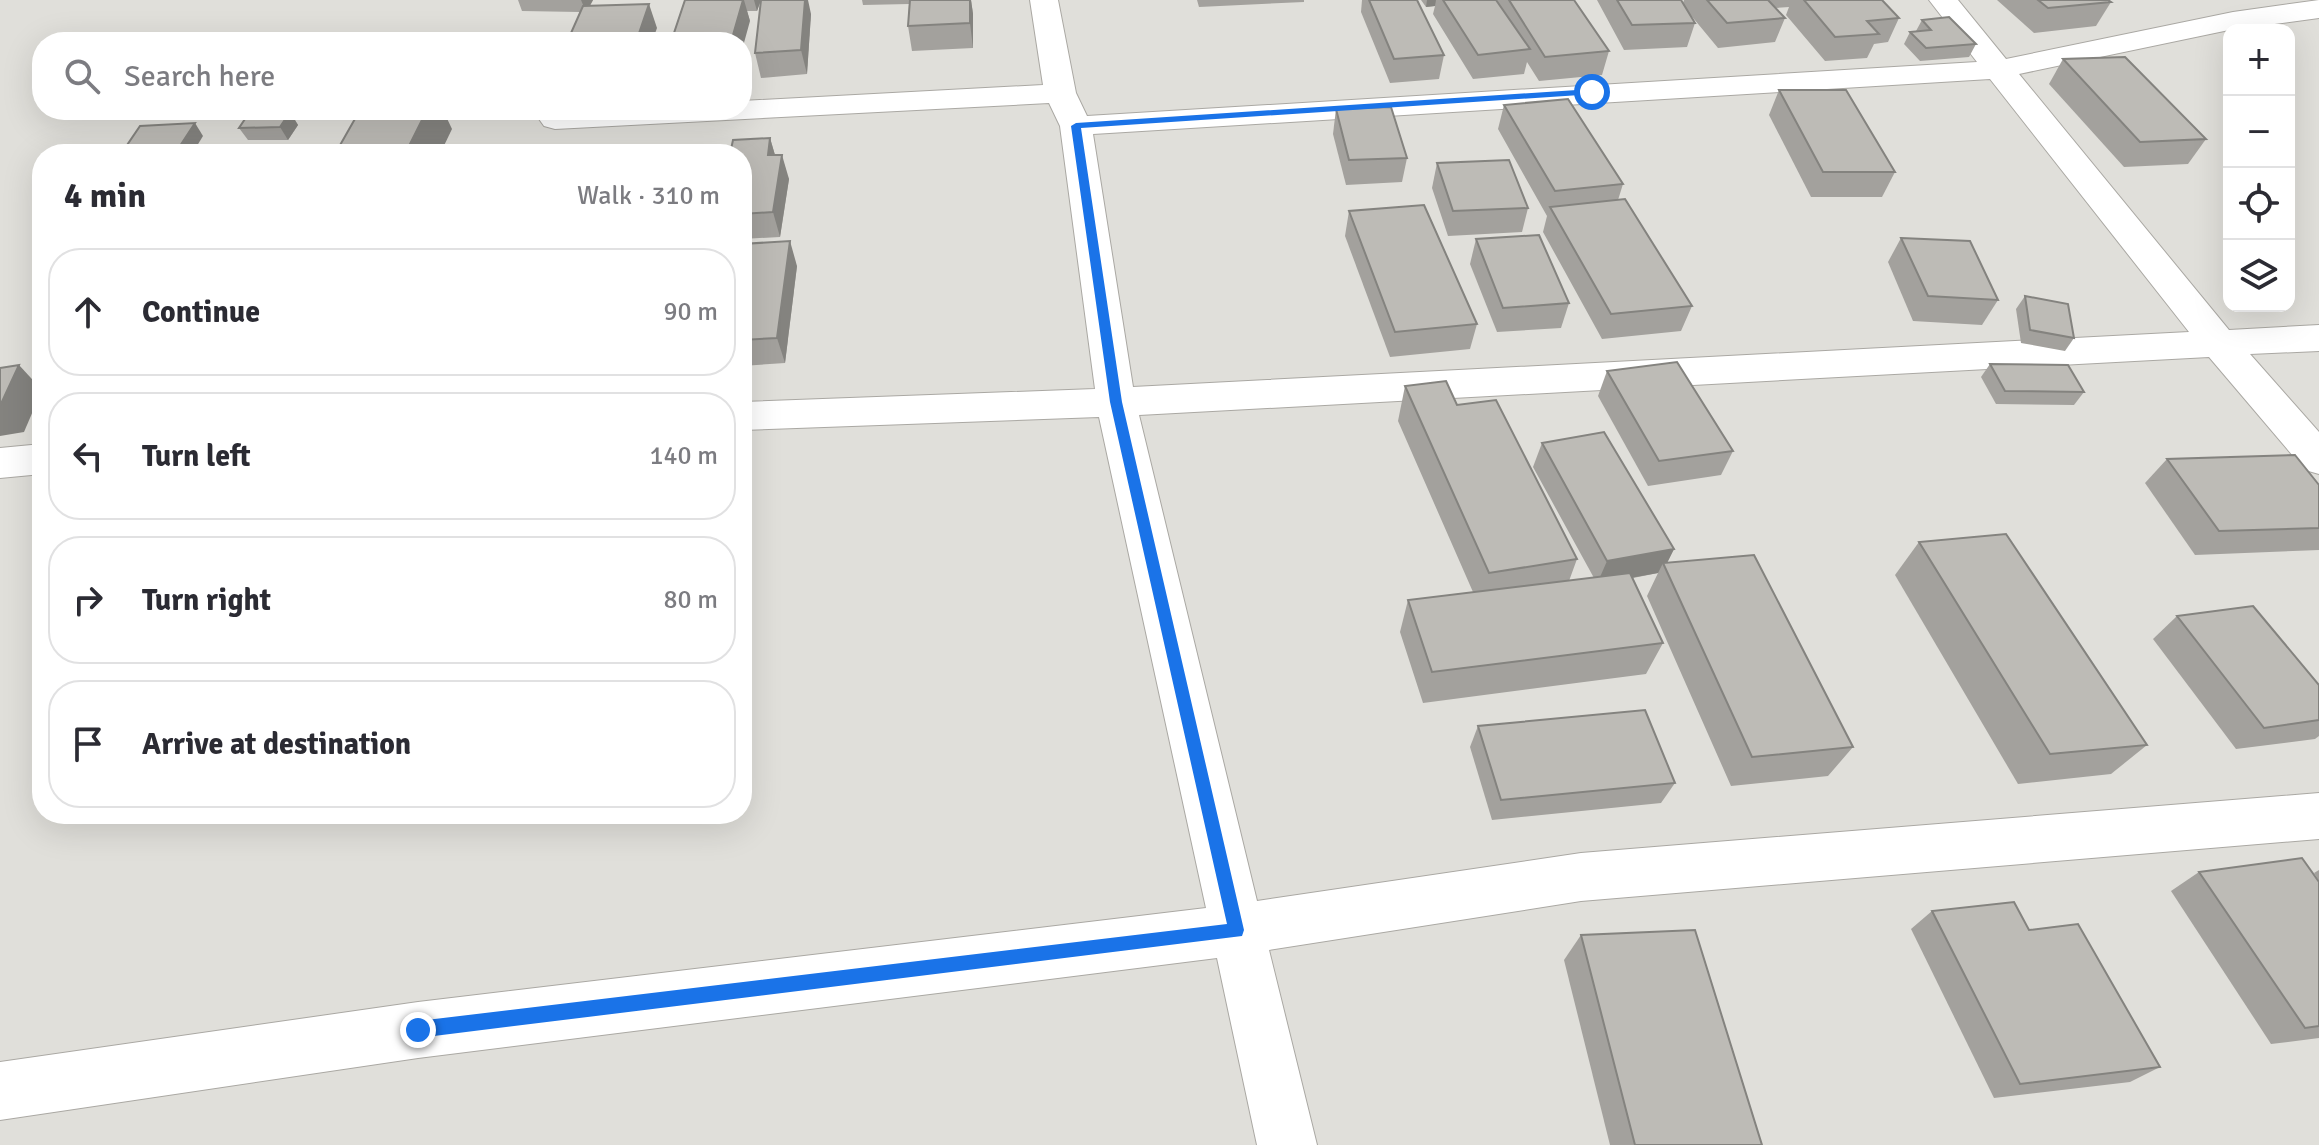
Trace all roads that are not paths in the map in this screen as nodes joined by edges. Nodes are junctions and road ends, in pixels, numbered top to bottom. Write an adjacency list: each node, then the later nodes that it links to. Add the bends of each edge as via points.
1 (1044, 0): 6 (street)
2 (1943, 0): 4 (street)
3 (2319, 9): 4 (street, via 2233,21)
4 (2001, 69): 6 (street, via 1814,83); 8 (street)
5 (752, 110): 6 (street)
6 (1068, 110): 9 (street)
7 (2319, 338): 8 (street)
8 (2220, 345): 9 (street); 11 (street)
9 (1116, 402): 10 (street); 15 (street)
10 (752, 416)
11 (2319, 459)
12 (32, 460): 13 (street)
13 (0, 463)
14 (2319, 816): 15 (street, via 1581,877)
15 (1236, 930): 16 (street, via 418,1030); 17 (street)
16 (0, 1091)
17 (1287, 1145)

